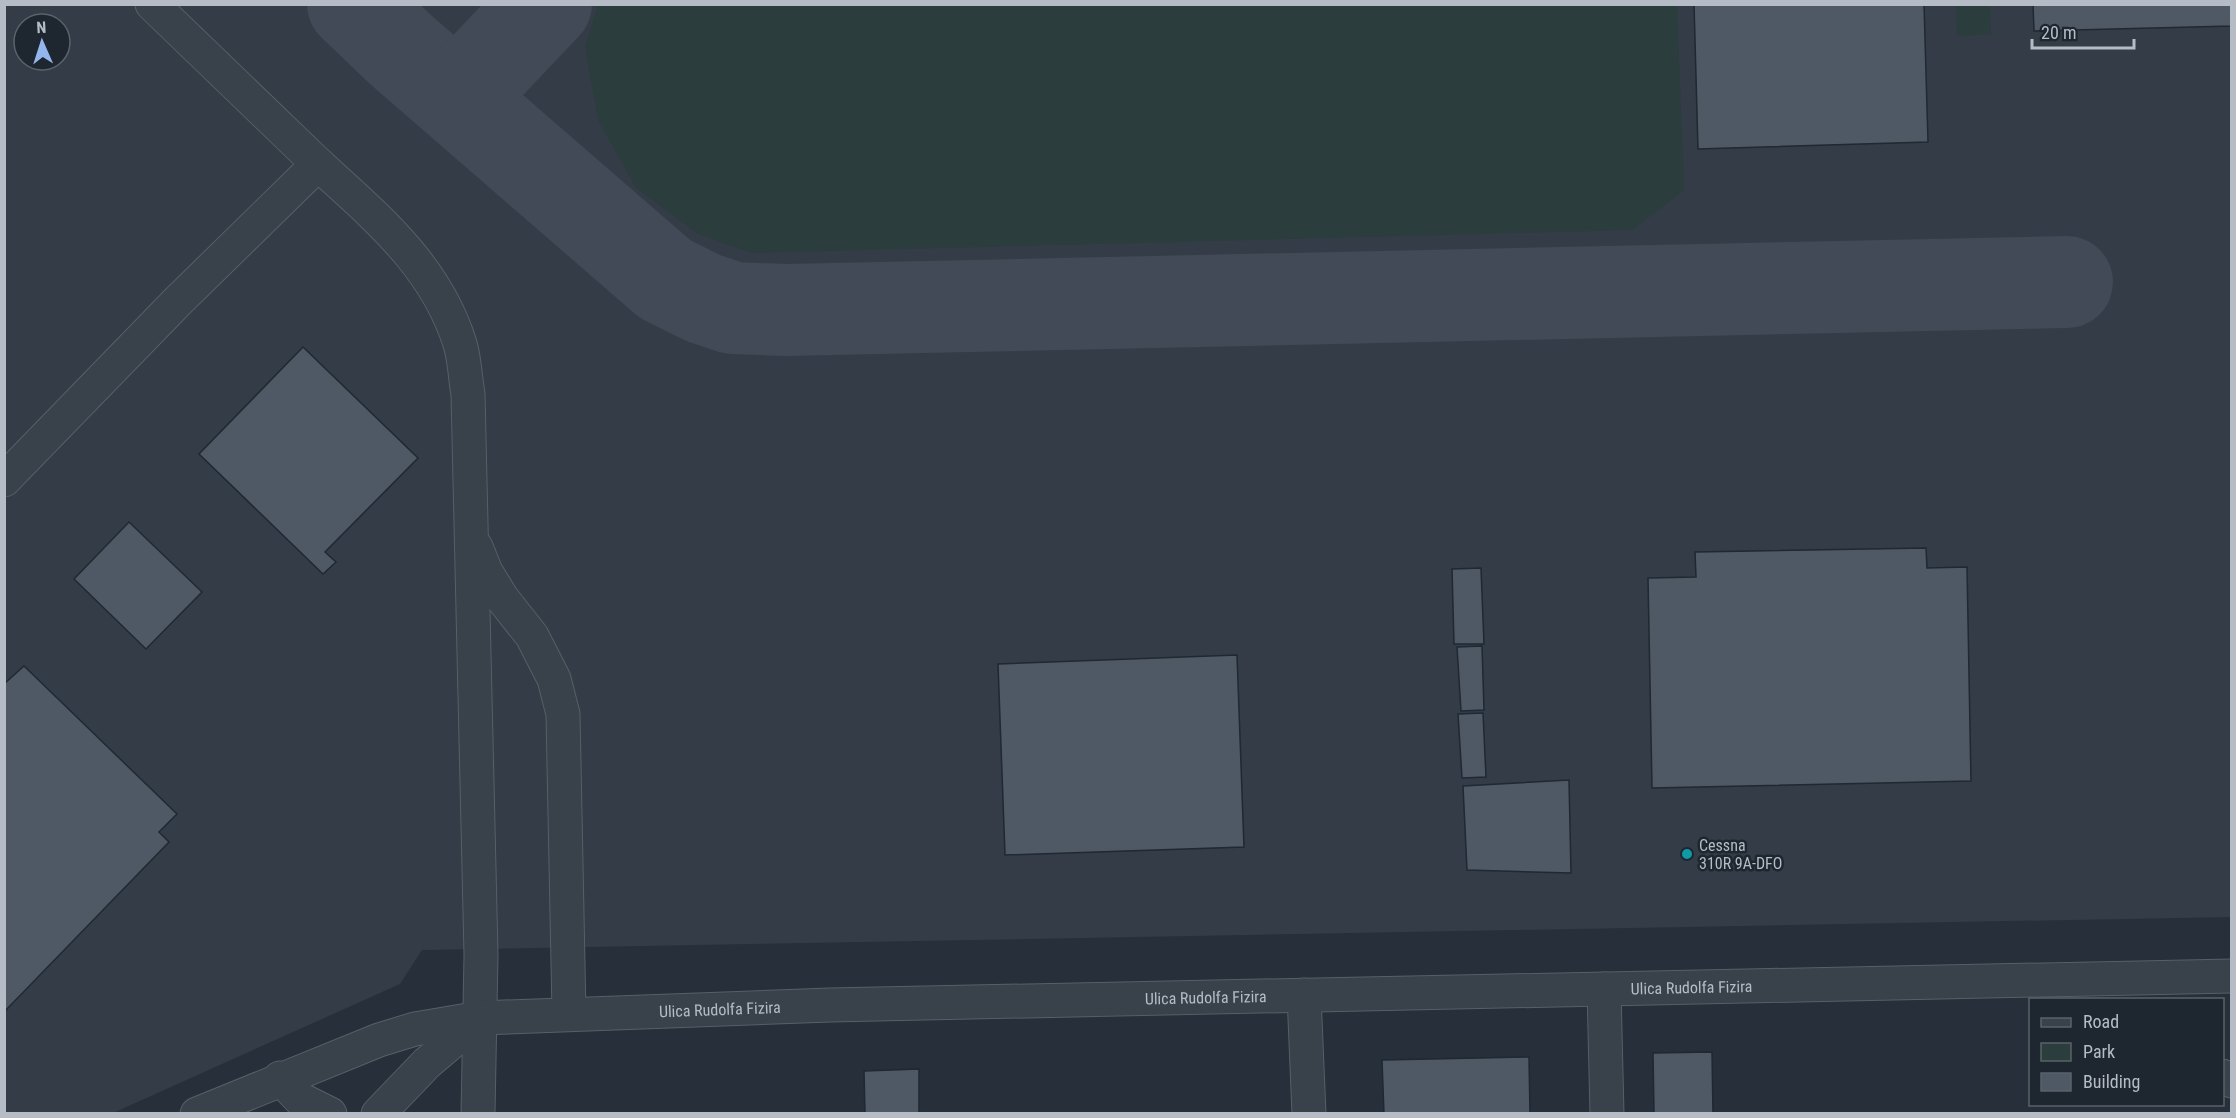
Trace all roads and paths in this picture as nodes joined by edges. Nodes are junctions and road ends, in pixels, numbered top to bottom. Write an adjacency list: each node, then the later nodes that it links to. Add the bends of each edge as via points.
1 (152, 4): 2 (street)
2 (318, 164): 3 (street); 4 (street, via 395,236 418,262 443,301 461,346 468,394)
3 (4, 480)
4 (471, 534): 10 (street, via 486,572 532,636 554,679 563,714); 11 (street)
5 (2232, 976): 6 (street, Ulica Rudolfa Fizira)
6 (2085, 980): 7 (street, Ulica Rudolfa Fizira); 9 (street)
7 (1604, 989): 8 (street, Ulica Rudolfa Fizira); 18 (street)
8 (1304, 995): 10 (street, Ulica Rudolfa Fizira); 17 (street)
9 (2124, 998)
10 (569, 1014): 11 (street, Ulica Rudolfa Fizira)
11 (480, 1018): 12 (street, Ulica Rudolfa Fizira, via 414,1029); 15 (street, via 427,1063); 16 (street)
12 (280, 1078): 13 (street, Ulica Rudolfa Fizira); 14 (street, via 300,1099)
13 (197, 1113)
14 (330, 1113)
15 (378, 1113)
16 (478, 1113)
17 (1310, 1113)
18 (1607, 1113)

